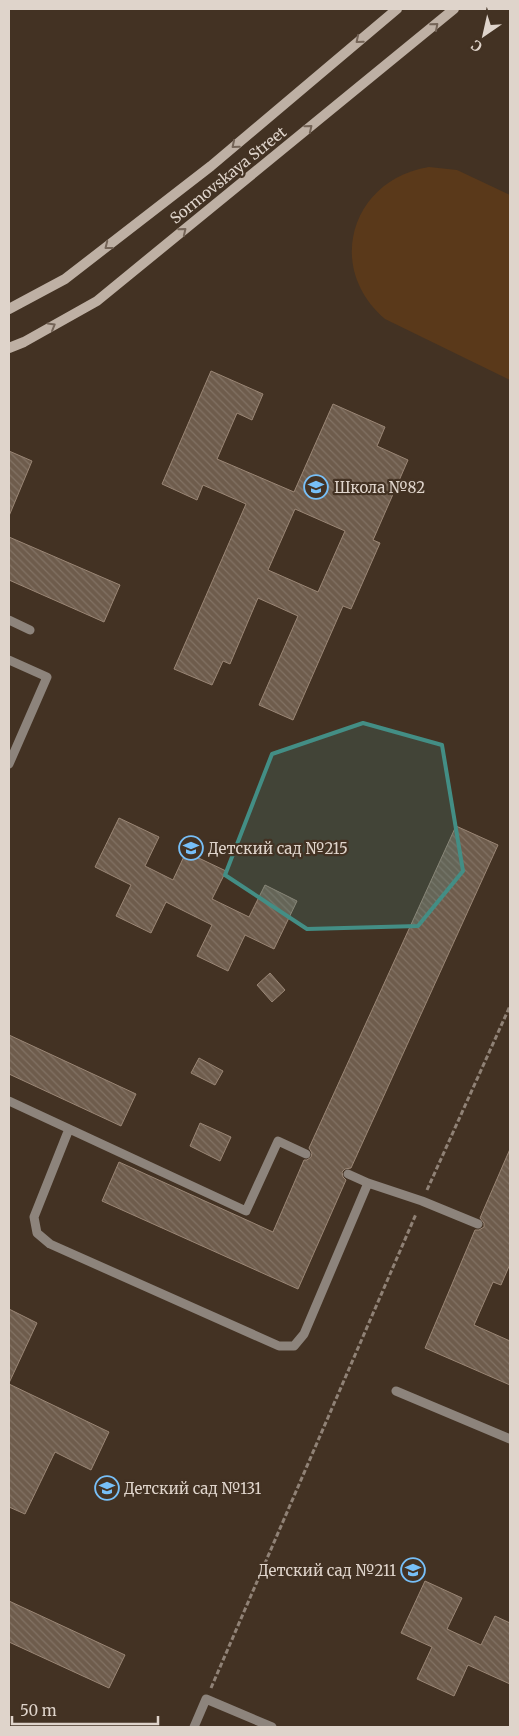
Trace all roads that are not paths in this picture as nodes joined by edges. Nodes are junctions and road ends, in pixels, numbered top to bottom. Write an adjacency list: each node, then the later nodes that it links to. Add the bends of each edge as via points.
1 (397, 9): 3 (main road, Sormovskaya Street, one-way to 3, via 211,166 65,279)
2 (454, 9): 4 (main road, Sormovskaya Street, one-way to 2, via 97,301)
3 (9, 309)
4 (9, 348)
5 (9, 620): 6 (lane)
6 (30, 630)
7 (9, 660): 8 (lane, via 47,677)
8 (9, 764)
9 (9, 1101): 10 (lane)
10 (69, 1129): 11 (lane, via 246,1211 278,1142); 13 (lane, via 34,1217 37,1233 50,1244 279,1346 294,1346 304,1334)
11 (306, 1154)
12 (348, 1174): 13 (lane)
13 (368, 1184): 14 (lane)
14 (478, 1224)
15 (396, 1391): 16 (lane)
16 (510, 1439)
17 (194, 1727): 18 (lane, via 206,1699)
18 (272, 1727)

